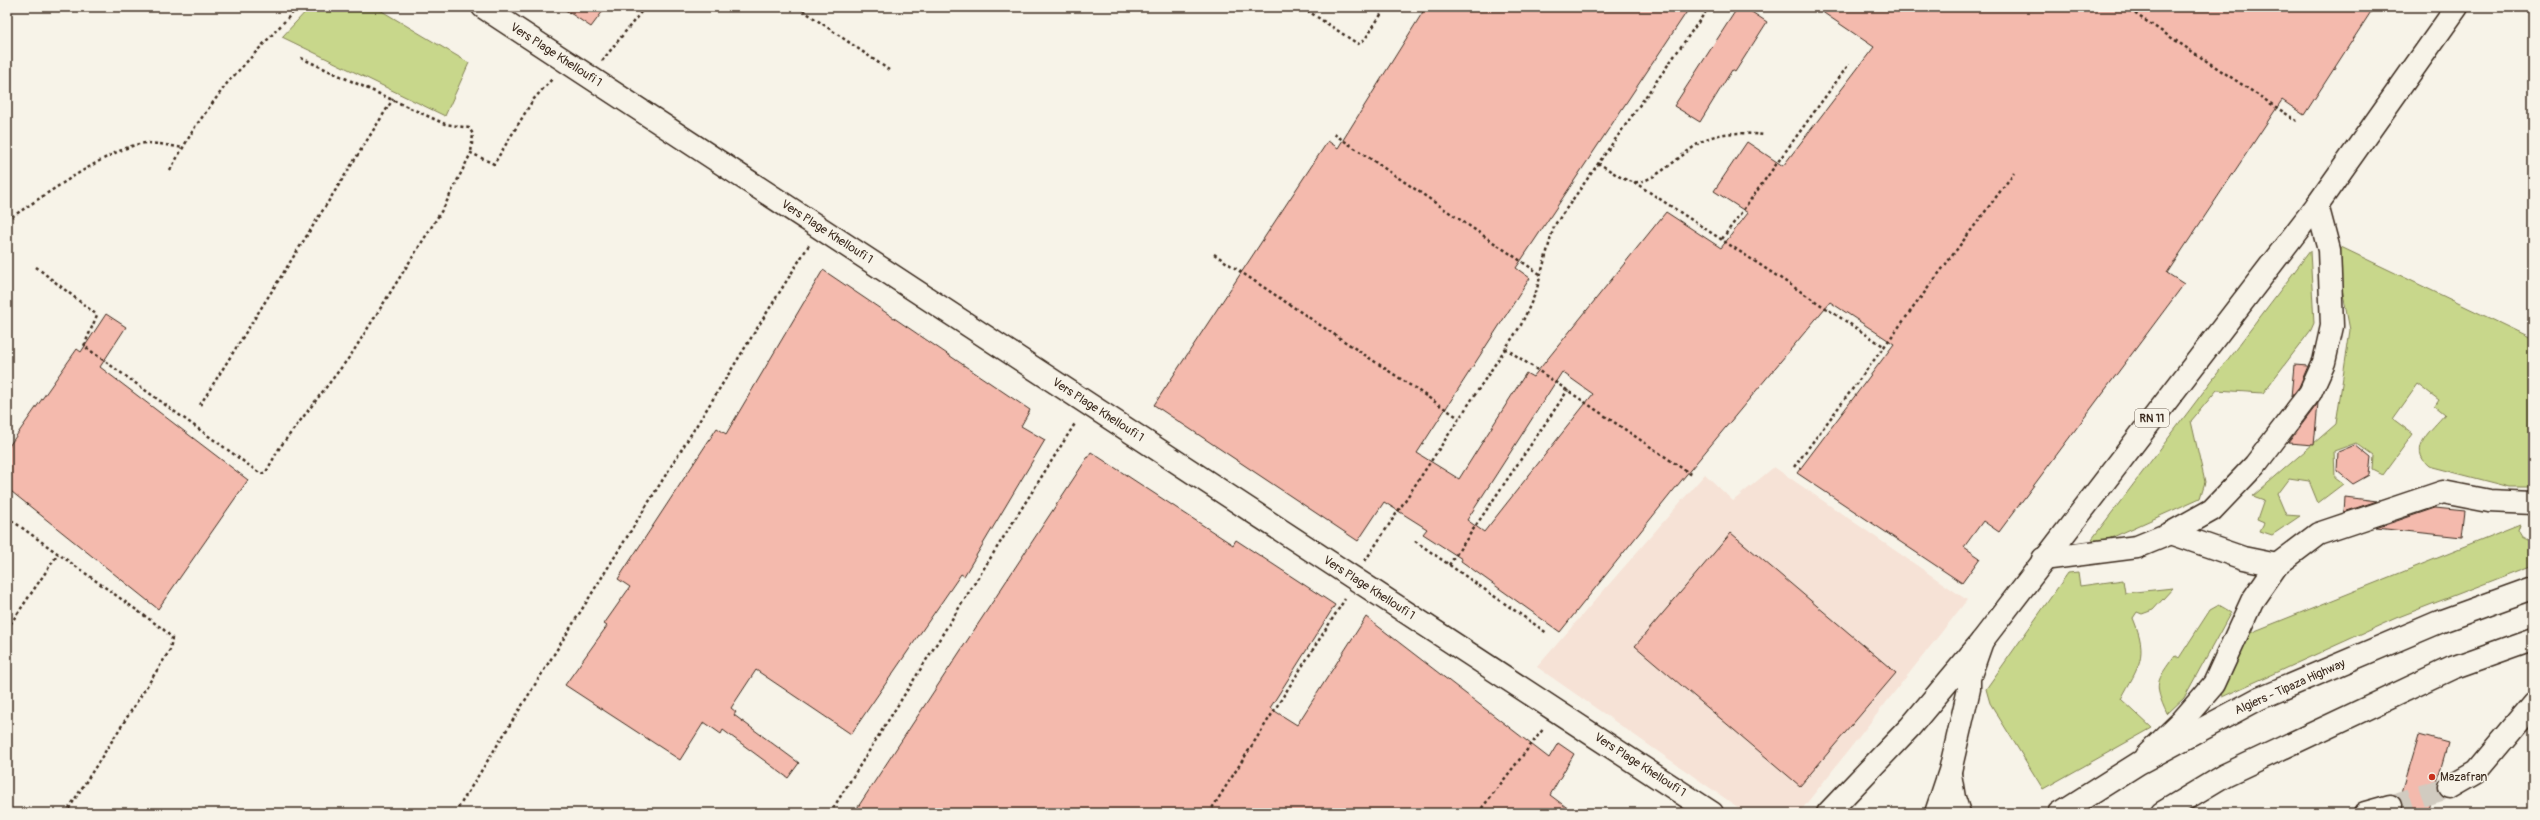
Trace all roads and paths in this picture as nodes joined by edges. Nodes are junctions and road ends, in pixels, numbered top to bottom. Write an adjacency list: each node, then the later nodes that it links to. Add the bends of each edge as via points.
1 (298, 7): 19 (path, via 228,82)
2 (483, 7): 11 (main road, Vers Plage Khelloufi 1)
3 (645, 7): 14 (path)
4 (798, 7): 13 (path)
5 (1302, 7): 6 (path, via 1358,44 1365,39)
6 (1386, 7)
7 (1709, 7): 21 (path)
8 (2125, 7): 16 (path)
9 (2457, 7): 25 (main road, RN 11)
10 (301, 58): 15 (path)
11 (568, 63): 14 (main road, Vers Plage Khelloufi 1); 20 (path, via 533,100 494,164)
12 (1849, 64): 28 (path)
13 (889, 70)
14 (588, 76): 27 (main road, Vers Plage Khelloufi 1)
15 (392, 100): 20 (path, via 445,124 470,128 473,134); 35 (path)
16 (2297, 121)
17 (1334, 134): 31 (path)
18 (1764, 134): 24 (path, via 1726,134 1709,138 1646,181)
19 (183, 148): 22 (path); 26 (path, via 146,143 127,148 69,180)
20 (472, 153): 30 (path, via 444,207 351,355 280,447 266,472 261,474 84,346 97,315)
21 (1598, 163): 24 (path); 31 (path, via 1554,226)
22 (170, 170)
23 (2014, 174): 32 (path)
24 (1634, 182): 28 (path)
25 (2317, 205): 42 (main road, via 2329,250 2332,326 2324,362 2313,386 2255,465 2212,510); 45 (main road, RN 11)
26 (7, 220)
27 (819, 227): 36 (main road, Vers Plage Khelloufi 1); 61 (path, via 765,319)
28 (1722, 239): 32 (path)
29 (1214, 254): 37 (path)
30 (36, 267)
31 (1540, 274): 33 (path, via 1536,292)
32 (1884, 347): 38 (path)
33 (1505, 348): 34 (path); 37 (path)
34 (1568, 390): 39 (path); 46 (path)
35 (200, 405)
36 (1090, 405): 48 (main road, Vers Plage Khelloufi 1); 62 (path, via 1079,418)
37 (1459, 418): 48 (path)
38 (1794, 467)
39 (1692, 475)
40 (2533, 503): 47 (main road, via 2489,501 2443,492 2327,530)
41 (7, 517): 44 (path)
42 (2171, 533): 45 (main road, via 2137,547); 47 (main road, via 2243,558)
43 (1415, 541): 46 (path)
44 (58, 554): 50 (path); 60 (path, via 172,638 170,650)
45 (2043, 559): 53 (main road, RN 11)
46 (1449, 565): 51 (path)
47 (2277, 565): 56 (main road, via 2252,601 2214,684 2182,722)
48 (1354, 578): 55 (main road, Vers Plage Khelloufi 1); 63 (path, via 1343,604)
49 (2533, 588): 56 (main road, Algiers - Tipaza Highway, via 2439,622 2260,698)
50 (7, 629)
51 (1547, 633)
52 (2533, 640): 70 (main road, via 2445,671 2225,775)
53 (1982, 641): 57 (main road, via 1969,678 1969,689); 66 (main road, RN 11, via 1910,727)
54 (2533, 704): 58 (main road, via 2476,772)
55 (1557, 711): 64 (path); 65 (main road, Vers Plage Khelloufi 1)
56 (2138, 763): 69 (main road, Algiers - Tipaza Highway)
57 (1950, 771): 67 (main road); 68 (main road)
58 (2450, 787)
59 (2390, 806): 71 (main road)
60 (66, 813)
61 (455, 813)
62 (830, 813)
63 (1209, 813)
64 (1478, 813)
65 (1712, 813)
66 (1828, 813)
67 (1936, 813)
68 (1959, 813)
69 (2060, 813)
70 (2162, 813)
71 (2365, 813)

